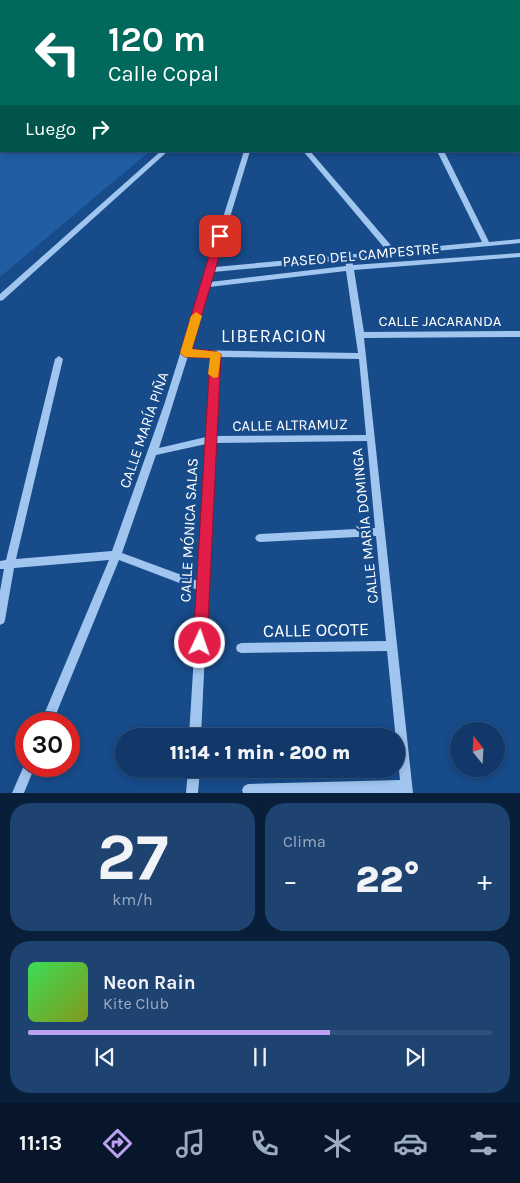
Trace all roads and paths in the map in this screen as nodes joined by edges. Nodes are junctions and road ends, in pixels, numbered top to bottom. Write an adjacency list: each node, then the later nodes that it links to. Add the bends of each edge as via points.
1 (164, 152): 13 (street)
2 (247, 152): 11 (street, CALLE MARÍA PIÑA)
3 (307, 152): 7 (street)
4 (440, 152): 6 (street)
5 (520, 241): 6 (street, PASEO DEL CAMPESTRE)
6 (486, 243): 7 (street, PASEO DEL CAMPESTRE)
7 (392, 252): 9 (street, PASEO DEL CAMPESTRE)
8 (520, 254): 10 (street, PASEO DEL CAMPESTRE)
9 (348, 256): 10 (street, CALLE MARÍA DOMINGA); 11 (street, PASEO DEL CAMPESTRE)
10 (351, 268): 12 (street, PASEO DEL CAMPESTRE); 15 (street, CALLE MARÍA DOMINGA)
11 (209, 270): 12 (street, CALLE MARÍA PIÑA)
12 (206, 285): 16 (street, CALLE MARÍA PIÑA)
13 (0, 298)
14 (520, 334): 15 (street, CALLE JACARANDA)
15 (360, 335): 18 (street, CALLE MARÍA DOMINGA)
16 (185, 353): 17 (street); 22 (street, CALLE MARÍA PIÑA)
17 (215, 354): 18 (street); 21 (street, CALLE MÓNICA SALAS)
18 (363, 356): 20 (street, CALLE MARÍA DOMINGA)
19 (59, 358): 26 (street)
20 (371, 438): 21 (street, CALLE ALTRAMUZ); 23 (street, CALLE MARÍA DOMINGA)
21 (210, 440): 22 (street, CALLE ALTRAMUZ); 27 (street, CALLE MÓNICA SALAS)
22 (151, 453): 25 (street, CALLE MARÍA PIÑA)
23 (380, 532): 24 (street); 29 (street, CALLE MARÍA DOMINGA)
24 (260, 538)
25 (116, 555): 26 (street); 27 (street); 31 (street, CALLE MARÍA PIÑA)
26 (5, 565): 28 (street)
27 (202, 588): 32 (street, CALLE MÓNICA SALAS)
28 (0, 620)
29 (392, 646): 30 (street, CALLE OCOTE); 36 (street, CALLE MARÍA DOMINGA)
30 (241, 648)
31 (51, 712)
32 (195, 728)
33 (25, 777): 37 (street)
34 (193, 778): 38 (street)
35 (248, 790): 36 (street)
36 (407, 790)
37 (18, 793)
38 (192, 793)

